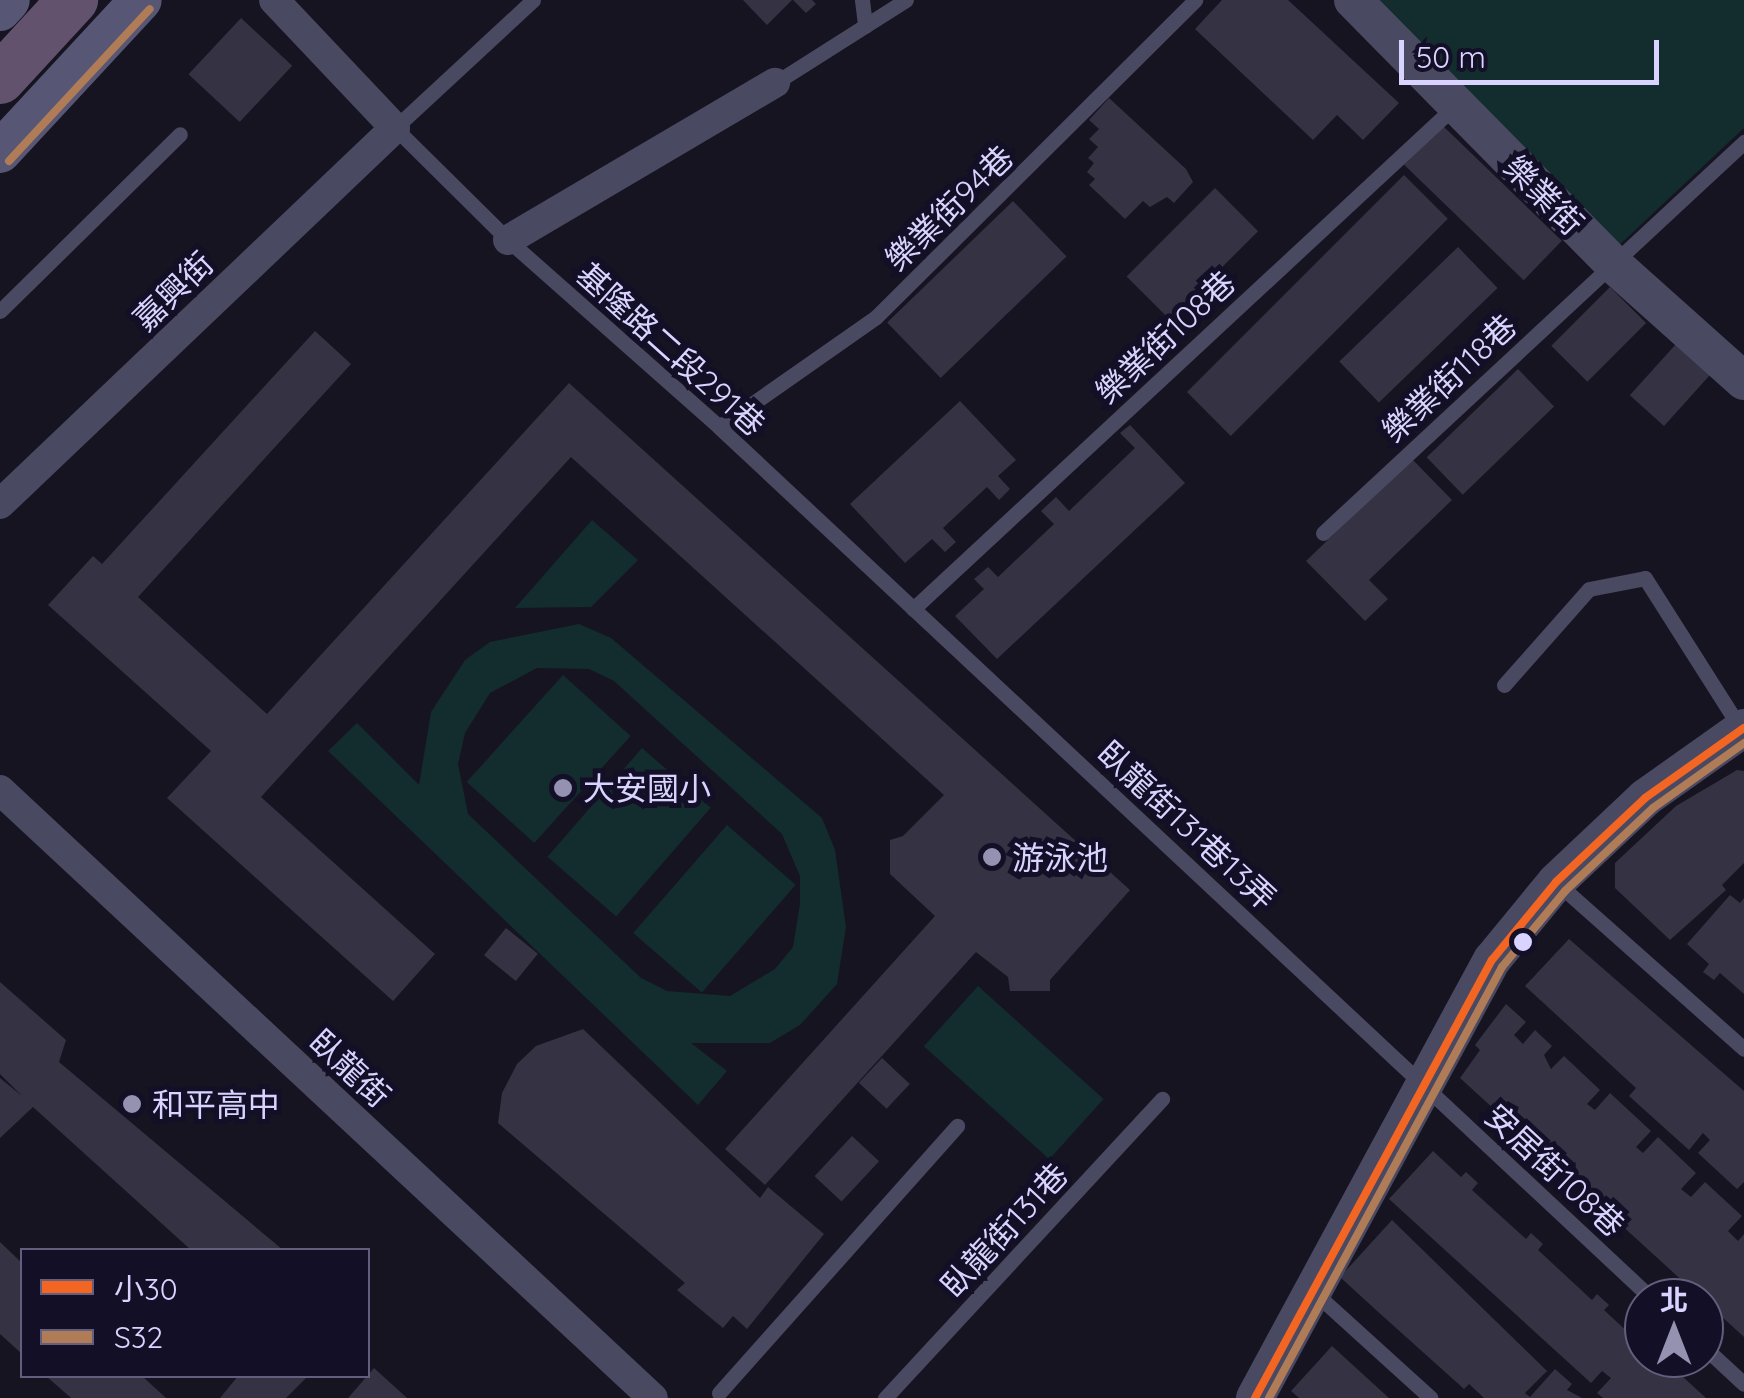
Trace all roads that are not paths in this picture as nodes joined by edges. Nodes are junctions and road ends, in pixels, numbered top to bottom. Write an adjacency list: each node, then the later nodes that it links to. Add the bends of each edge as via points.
1 (10, 0): 10 (main road)
2 (73, 0): 12 (highway)
3 (141, 0): 18 (main road)
4 (274, 0): 15 (street)
5 (533, 0): 15 (lane)
6 (862, 0): 11 (lane)
7 (906, 0): 11 (lane)
8 (1194, 0): 23 (lane, 樂業街94巷, via 876,317)
9 (1353, 0): 14 (street, 樂業街)
10 (0, 10)
11 (865, 26): 13 (lane)
12 (0, 78)
13 (775, 82): 19 (street)
14 (1455, 106): 20 (street, 樂業街); 26 (lane, 樂業街108巷)
15 (395, 128): 19 (lane, 基隆路二段291巷); 24 (street, 嘉興街)
16 (180, 134): 21 (lane)
17 (1744, 142): 20 (lane, 樂業街118巷)
18 (0, 152)
19 (508, 240): 23 (lane, 基隆路二段291巷)
20 (1612, 263): 22 (street, 樂業街); 25 (lane, 樂業街118巷)
21 (0, 311)
22 (1744, 381)
23 (719, 427): 26 (lane, 基隆路二段291巷)
24 (0, 504)
25 (1323, 533)
26 (913, 609): 32 (lane, 臥龍街131巷13弄)
27 (1504, 685): 28 (lane, via 1588,589 1645,578)
28 (1743, 730): 30 (street, via 1645,798)
29 (0, 790): 40 (street, 臥龍街)
30 (1556, 882): 31 (lane); 32 (street, via 1492,960)
31 (1744, 1048)
32 (1421, 1083): 35 (lane, 安居街108巷); 36 (street)
33 (1162, 1099): 41 (lane, 臥龍街131巷)
34 (957, 1126): 39 (lane)
35 (1631, 1278)
36 (1312, 1290): 42 (street); 43 (lane)
37 (1724, 1366): 38 (lane)
38 (1744, 1384)
39 (719, 1393)
40 (653, 1398)
41 (885, 1398)
42 (1255, 1398)
43 (1431, 1398)

